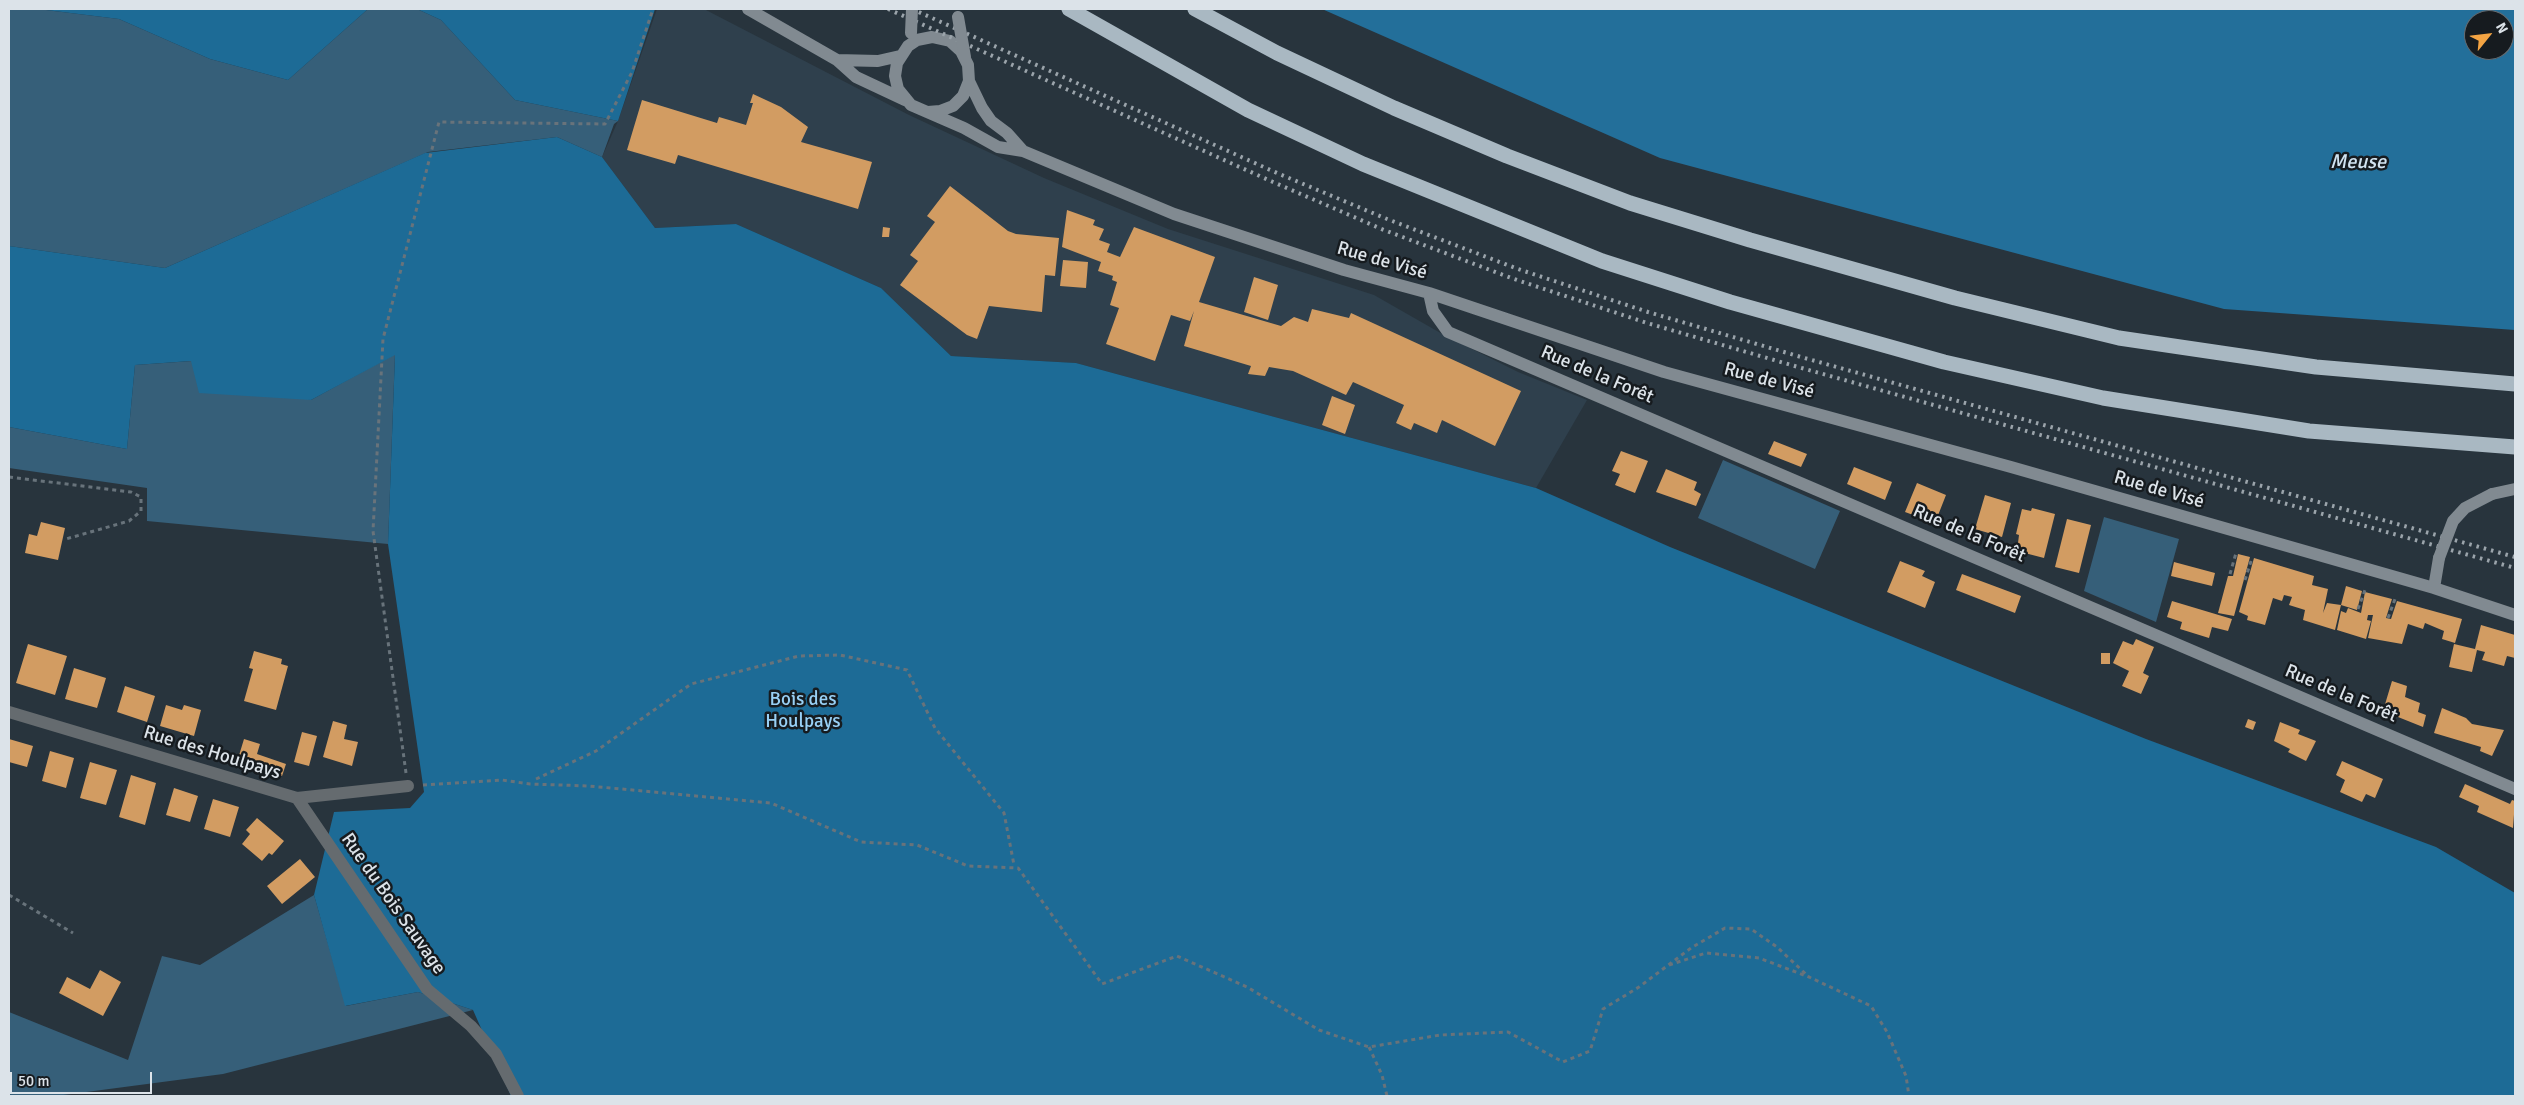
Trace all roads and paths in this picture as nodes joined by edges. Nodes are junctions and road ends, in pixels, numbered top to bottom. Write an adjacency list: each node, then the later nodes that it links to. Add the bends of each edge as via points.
1 (653, 9): 32 (path, via 632,72 605,124 439,122 383,339 372,531)
2 (748, 9): 9 (main road, Rue de Visé)
3 (912, 9): 7 (main road, bridge)
4 (1069, 9): 16 (highway, via 1248,110 1363,164 1602,262 1730,302 1944,362 2103,398 2309,431)
5 (1195, 9): 15 (highway, via 1394,108 1507,156 1630,203 1778,248 1955,298 2119,338 2316,367)
6 (957, 13): 8 (main road, bridge)
7 (910, 43): 8 (main road, Rue de Visé, via 937,37 950,41); 9 (main road, Rue de Visé, via 878,62); 11 (main road, via 895,76)
8 (965, 57): 10 (main road, Rue de Visé)
9 (837, 60): 11 (main road, Rue de Visé, via 856,77)
10 (969, 81): 12 (main road, via 963,96 953,106); 13 (main road, Rue de Visé, via 991,121)
11 (906, 101): 12 (main road, Rue de Visé)
12 (928, 112): 13 (main road, Rue de Visé, via 998,147)
13 (1023, 150): 14 (main road, Rue de Visé, via 1174,214 1344,270)
14 (1429, 293): 24 (main road, Rue de Visé, via 1664,372); 33 (main road, Rue de la Forêt, via 1433,311 1448,332)
15 (2515, 384)
16 (2515, 447)
17 (9, 477): 19 (path, via 131,492 141,497 141,511 129,521)
18 (2515, 489): 24 (main road, bridge, via 2492,494 2465,508 2453,521 2439,558)
19 (66, 539)
20 (2236, 553): 22 (path)
21 (2252, 558): 23 (path)
22 (2230, 574)
23 (2245, 580)
24 (2434, 588): 28 (main road, Rue de Visé)
25 (2365, 590): 27 (path)
26 (2395, 599): 29 (path)
27 (2358, 609)
28 (2515, 615)
29 (2388, 618)
30 (9, 712): 34 (street, Rue des Houlpays)
31 (536, 779): 35 (path, via 596,751 691,684 799,656 840,655 907,670 935,728 1004,813)
32 (408, 786): 34 (street, Rue des Houlpays); 40 (path, via 502,780 771,803 861,842 917,845 968,866 1018,868 1102,984 1177,956 1247,987 1319,1030)
33 (2515, 789)
34 (296, 798): 41 (street, Rue du Bois Sauvage, via 426,989 470,1026 496,1054)
35 (1014, 866)
36 (9, 895): 37 (path)
37 (72, 933)
38 (1663, 966): 39 (path, via 1706,953 1759,958); 39 (path, via 1726,928 1751,929 1777,947); 40 (path, via 1639,987 1603,1009 1590,1051 1563,1062 1508,1032 1440,1035)
39 (1809, 977): 43 (path, via 1871,1006 1888,1032 1906,1076)
40 (1368, 1047): 42 (path, via 1382,1075)
41 (518, 1096)
42 (1387, 1096)
43 (1909, 1096)

